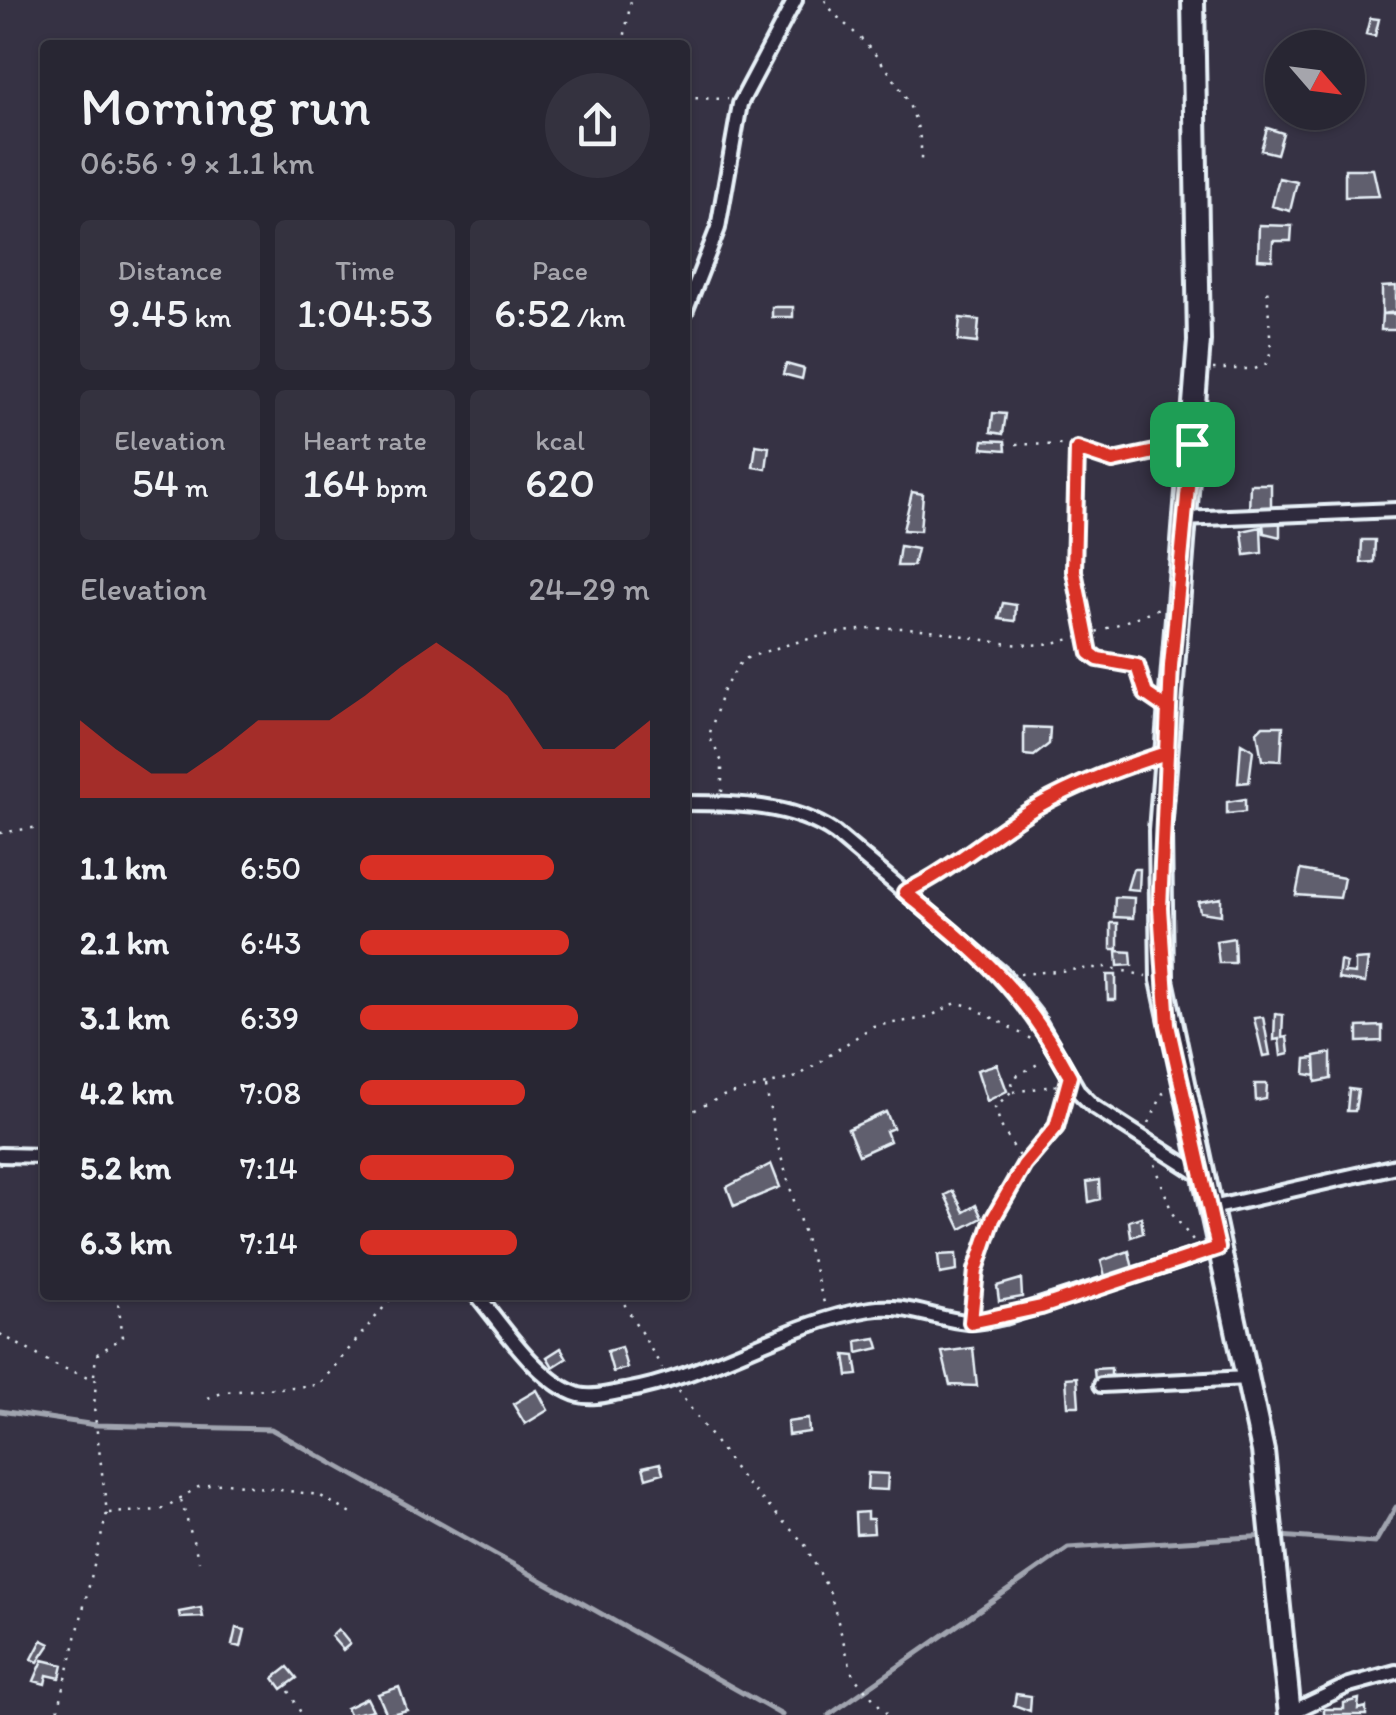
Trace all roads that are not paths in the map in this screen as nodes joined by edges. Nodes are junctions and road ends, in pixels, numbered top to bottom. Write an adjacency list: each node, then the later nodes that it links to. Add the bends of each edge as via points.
1 (795, 0): 3 (street, via 740,104 718,228)
2 (1193, 0): 5 (main road, via 1197,368)
3 (690, 299)
4 (1396, 510): 5 (street)
5 (1182, 519): 10 (main road, via 1160,831 1162,980)
6 (690, 803): 10 (street, via 770,808 818,822 1004,975 1093,1106)
7 (0, 1156): 8 (street)
8 (40, 1156)
9 (1396, 1166): 11 (street)
10 (1204, 1178): 11 (main road)
11 (1212, 1208): 12 (main road)
12 (1211, 1250): 13 (street, via 1041,1307 971,1322 891,1307 829,1321 672,1382 578,1395 524,1354); 14 (main road)
13 (481, 1300)
14 (1248, 1378): 15 (street); 17 (main road, via 1269,1492)
15 (1101, 1385)
16 (1396, 1672): 17 (street)
17 (1290, 1714)

